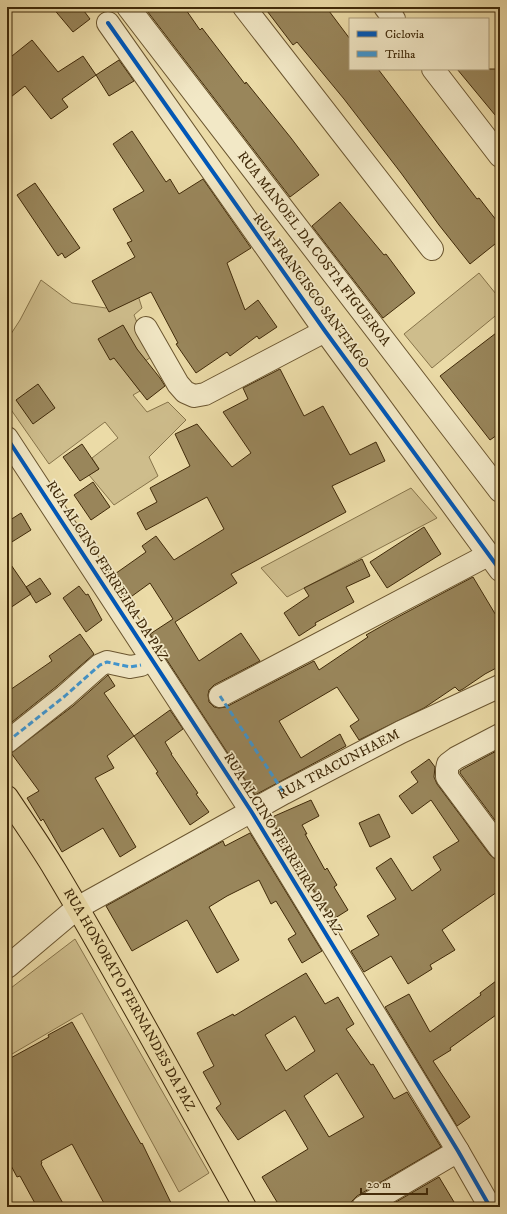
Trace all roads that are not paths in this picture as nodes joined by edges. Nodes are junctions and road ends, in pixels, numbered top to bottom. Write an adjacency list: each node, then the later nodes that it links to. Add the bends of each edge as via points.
1 (128, 7): 12 (street, RUA MANOEL DA COSTA FIGUEROA)
2 (244, 7): 8 (street)
3 (385, 7): 4 (street)
4 (393, 18)
5 (108, 23): 10 (street, RUA FRANCISCO SANTIAGO)
6 (434, 70): 7 (street)
7 (500, 156)
8 (432, 249)
9 (146, 328): 10 (street, via 178,384 185,392 194,396 205,394)
10 (325, 330): 13 (street, RUA FRANCISCO SANTIAGO)
11 (7, 438): 20 (street, RUA ALCINO FERREIRA DA PAZ)
12 (500, 491)
13 (494, 562): 16 (street)
14 (141, 665): 18 (street, via 130,667 107,662 100,666)
15 (500, 686): 20 (street, RUA TRACUNHAEM, via 401,732)
16 (220, 696)
17 (500, 735): 21 (street, via 456,758 448,764 447,770 447,777 454,788)
18 (7, 742)
19 (7, 796): 22 (main road, RUA HONORATO FERNANDES DA PAZ)
20 (251, 811): 22 (street, RUA TRACUNHAEM); 24 (street, RUA ALCINO FERREIRA DA PAZ)
21 (500, 848)
22 (77, 908): 23 (street, RUA TRACUNHAEM); 25 (main road, RUA HONORATO FERNANDES DA PAZ)
23 (7, 966)
24 (458, 1151): 26 (street); 27 (street, RUA ALCINO FERREIRA DA PAZ)
25 (245, 1207)
26 (363, 1207)
27 (490, 1207)

